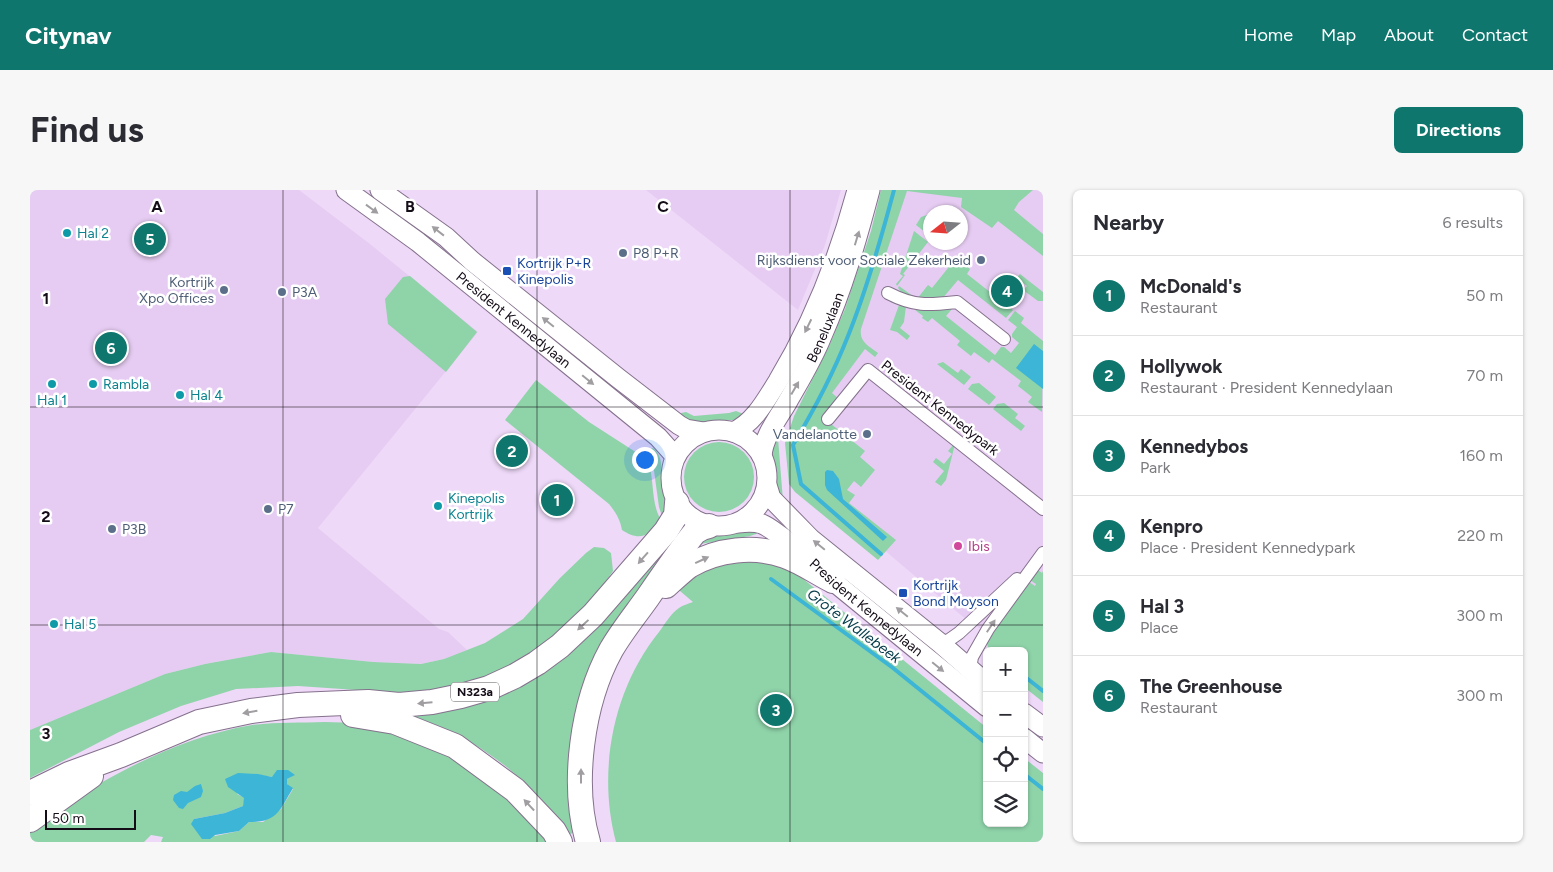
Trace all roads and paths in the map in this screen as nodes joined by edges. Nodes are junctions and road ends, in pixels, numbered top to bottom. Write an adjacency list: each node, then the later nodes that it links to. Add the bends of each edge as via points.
1 (346, 190): 10 (main road, President Kennedylaan, one-way to 10, via 418,242 528,330 658,436)
2 (380, 190): 8 (main road, President Kennedylaan, one-way to 2, via 679,425 440,232)
3 (856, 190): 9 (main road, Beneluxlaan, one-way to 9, via 835,259 807,329 754,417)
4 (870, 190): 11 (main road, Beneluxlaan, one-way to 4, via 767,437 822,336 842,286)
5 (888, 294): 6 (street, via 922,305 957,302)
6 (1004, 339)
7 (828, 419): 14 (street, President Kennedypark, via 868,370)
8 (704, 432): 9 (main road); 10 (main road, via 687,441)
9 (733, 432): 11 (main road, via 750,441)
10 (675, 456): 13 (main road, via 670,475)
11 (762, 456): 12 (main road)
12 (767, 485): 15 (main road, via 754,511); 20 (main road, President Kennedylaan, one-way to 12, via 811,539 775,503)
13 (677, 503): 16 (main road, via 691,518); 24 (highway, N323a, one-way to 24, via 676,516 666,531 593,615 560,646 515,676 470,694 432,702)
14 (1043, 509)
15 (738, 523): 16 (main road); 18 (main road, President Kennedylaan, via 753,522 767,526)
16 (709, 526): 19 (highway, via 695,532)
17 (1039, 558): 20 (street, via 959,633); 21 (street, one-way to 17, via 976,648)
18 (833, 581): 19 (highway, one-way to 18, via 690,566 724,552 775,553); 23 (main road, President Kennedylaan, one-way to 23)
19 (637, 612): 33 (highway, one-way to 19, via 580,775 588,714 611,650)
20 (940, 643): 21 (main road, President Kennedylaan)
21 (970, 669): 22 (main road, President Kennedylaan)
22 (983, 680)
23 (983, 704)
24 (298, 705): 29 (highway, one-way to 29, via 199,722); 32 (highway, one-way to 24, via 554,831 515,790 455,746 395,722)
25 (1028, 716): 26 (main road)
26 (1043, 728)
27 (1028, 741): 28 (main road)
28 (1043, 753)
29 (121, 755): 30 (highway, via 69,774); 31 (highway)
30 (30, 793)
31 (30, 820)
32 (560, 842)
33 (588, 842)

